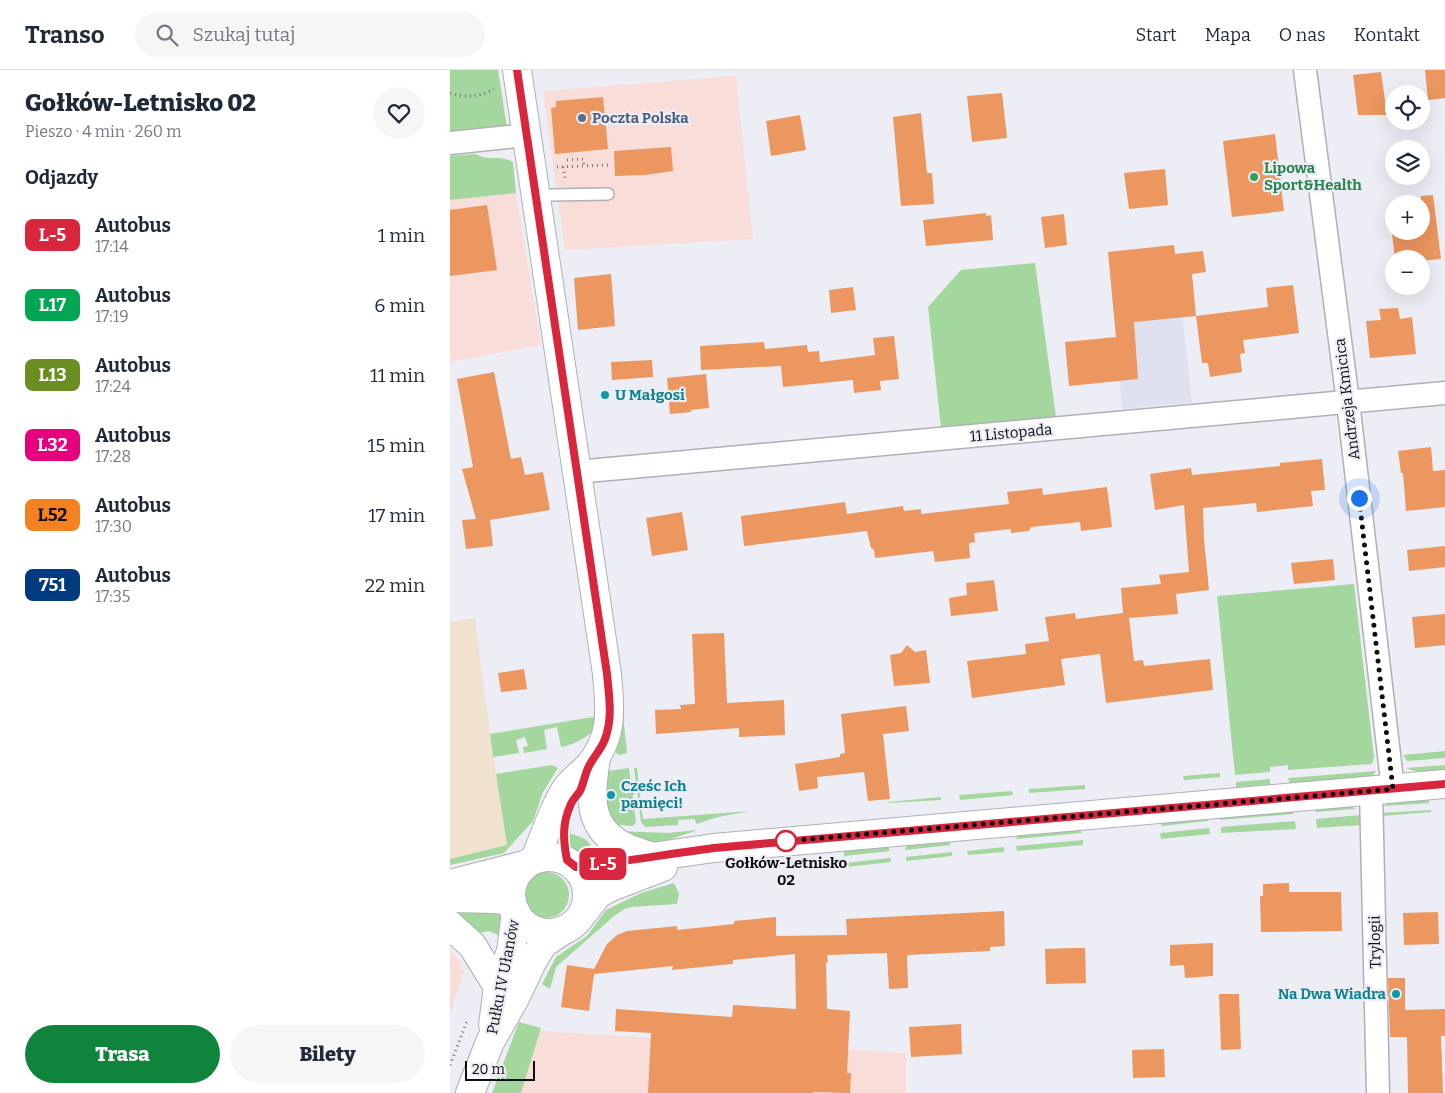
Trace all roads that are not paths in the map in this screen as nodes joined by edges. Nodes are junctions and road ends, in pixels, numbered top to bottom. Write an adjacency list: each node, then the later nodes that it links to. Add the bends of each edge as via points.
1 (1305, 70): 8 (street, Andrzeja Kmicica)
2 (507, 79): 3 (street)
3 (527, 135): 4 (street); 9 (street)
4 (450, 142)
5 (608, 194): 6 (lane)
6 (550, 195)
7 (1445, 393): 8 (street, 11 Listopada)
8 (1348, 402): 9 (street, 11 Listopada); 12 (street, Andrzeja Kmicica)
9 (576, 472): 10 (street, via 610,707 606,738)
10 (592, 762): 14 (street, via 591,794 598,824 609,837 625,847); 15 (street, via 566,788); 16 (street, via 564,822 563,841)
11 (1445, 784): 12 (street)
12 (1382, 790): 13 (street); 26 (street, Trylogii)
13 (714, 848): 14 (street); 20 (street, via 611,887 598,894)
14 (650, 856): 16 (street, via 603,864)
15 (530, 862): 16 (street, via 555,856); 17 (street); 19 (street, via 514,880 511,889)
16 (571, 864): 20 (street, via 586,888)
17 (450, 884)
18 (450, 898): 19 (street, via 495,899)
19 (514, 907): 22 (street, via 526,925 536,930 555,933); 23 (street, Pułku IV Ułanów, via 511,951)
20 (585, 911): 22 (street, via 579,920)
21 (450, 925): 23 (street, via 472,946)
22 (565, 929): 24 (street, Pułku IV Ułanów, via 543,944)
23 (498, 987): 24 (street, Pułku IV Ułanów)
24 (490, 1042): 25 (street, Pułku IV Ułanów)
25 (470, 1093)
26 (1378, 1093)

